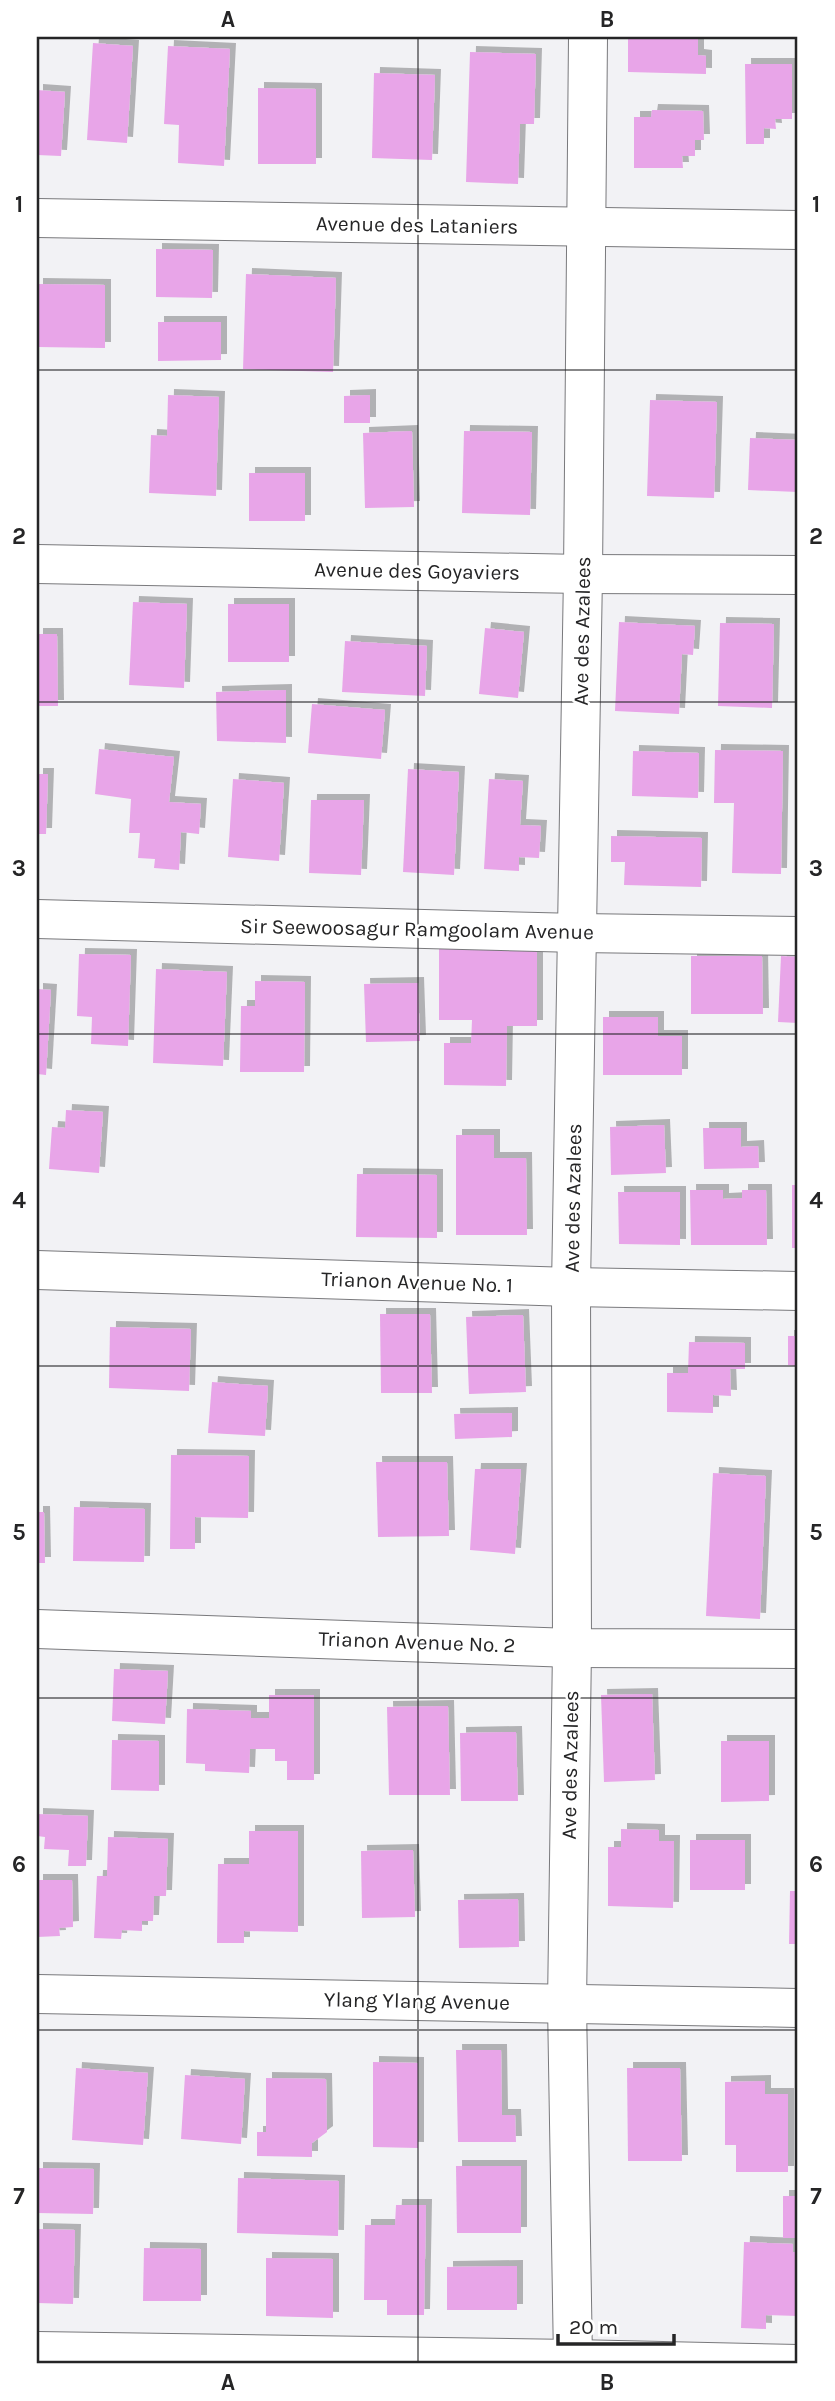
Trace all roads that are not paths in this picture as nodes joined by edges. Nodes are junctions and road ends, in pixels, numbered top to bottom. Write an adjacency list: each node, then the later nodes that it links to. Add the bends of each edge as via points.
1 (587, 37): 3 (street, Ave des Azalees)
2 (37, 218): 3 (street, Avenue des Lataniers)
3 (586, 228): 4 (street, Avenue des Lataniers); 6 (street, Ave des Azalees)
4 (798, 230)
5 (37, 564): 6 (street, Avenue des Goyaviers)
6 (583, 574): 7 (street, Avenue des Goyaviers); 9 (street, Ave des Azalees)
7 (798, 575)
8 (37, 919): 9 (street, Sir Seewoosagur Ramgoolam Avenue)
9 (578, 933): 10 (street, Sir Seewoosagur Ramgoolam Avenue); 12 (street, Ave des Azalees)
10 (798, 936)
11 (37, 1270): 12 (street, Trianon Avenue No. 1)
12 (571, 1287): 13 (street, Trianon Avenue No. 1); 15 (street, Ave des Azalees)
13 (798, 1291)
14 (37, 1629): 15 (street, Trianon Avenue No. 2)
15 (572, 1648): 16 (street, Trianon Avenue No. 2); 18 (street, Ave des Azalees)
16 (798, 1649)
17 (37, 1994): 18 (street, Ylang Ylang Avenue)
18 (567, 2004): 19 (street, Ylang Ylang Avenue); 21 (street, Ave des Azalees)
19 (798, 2008)
20 (37, 2351): 21 (street)
21 (573, 2359): 22 (street)
22 (798, 2364)

